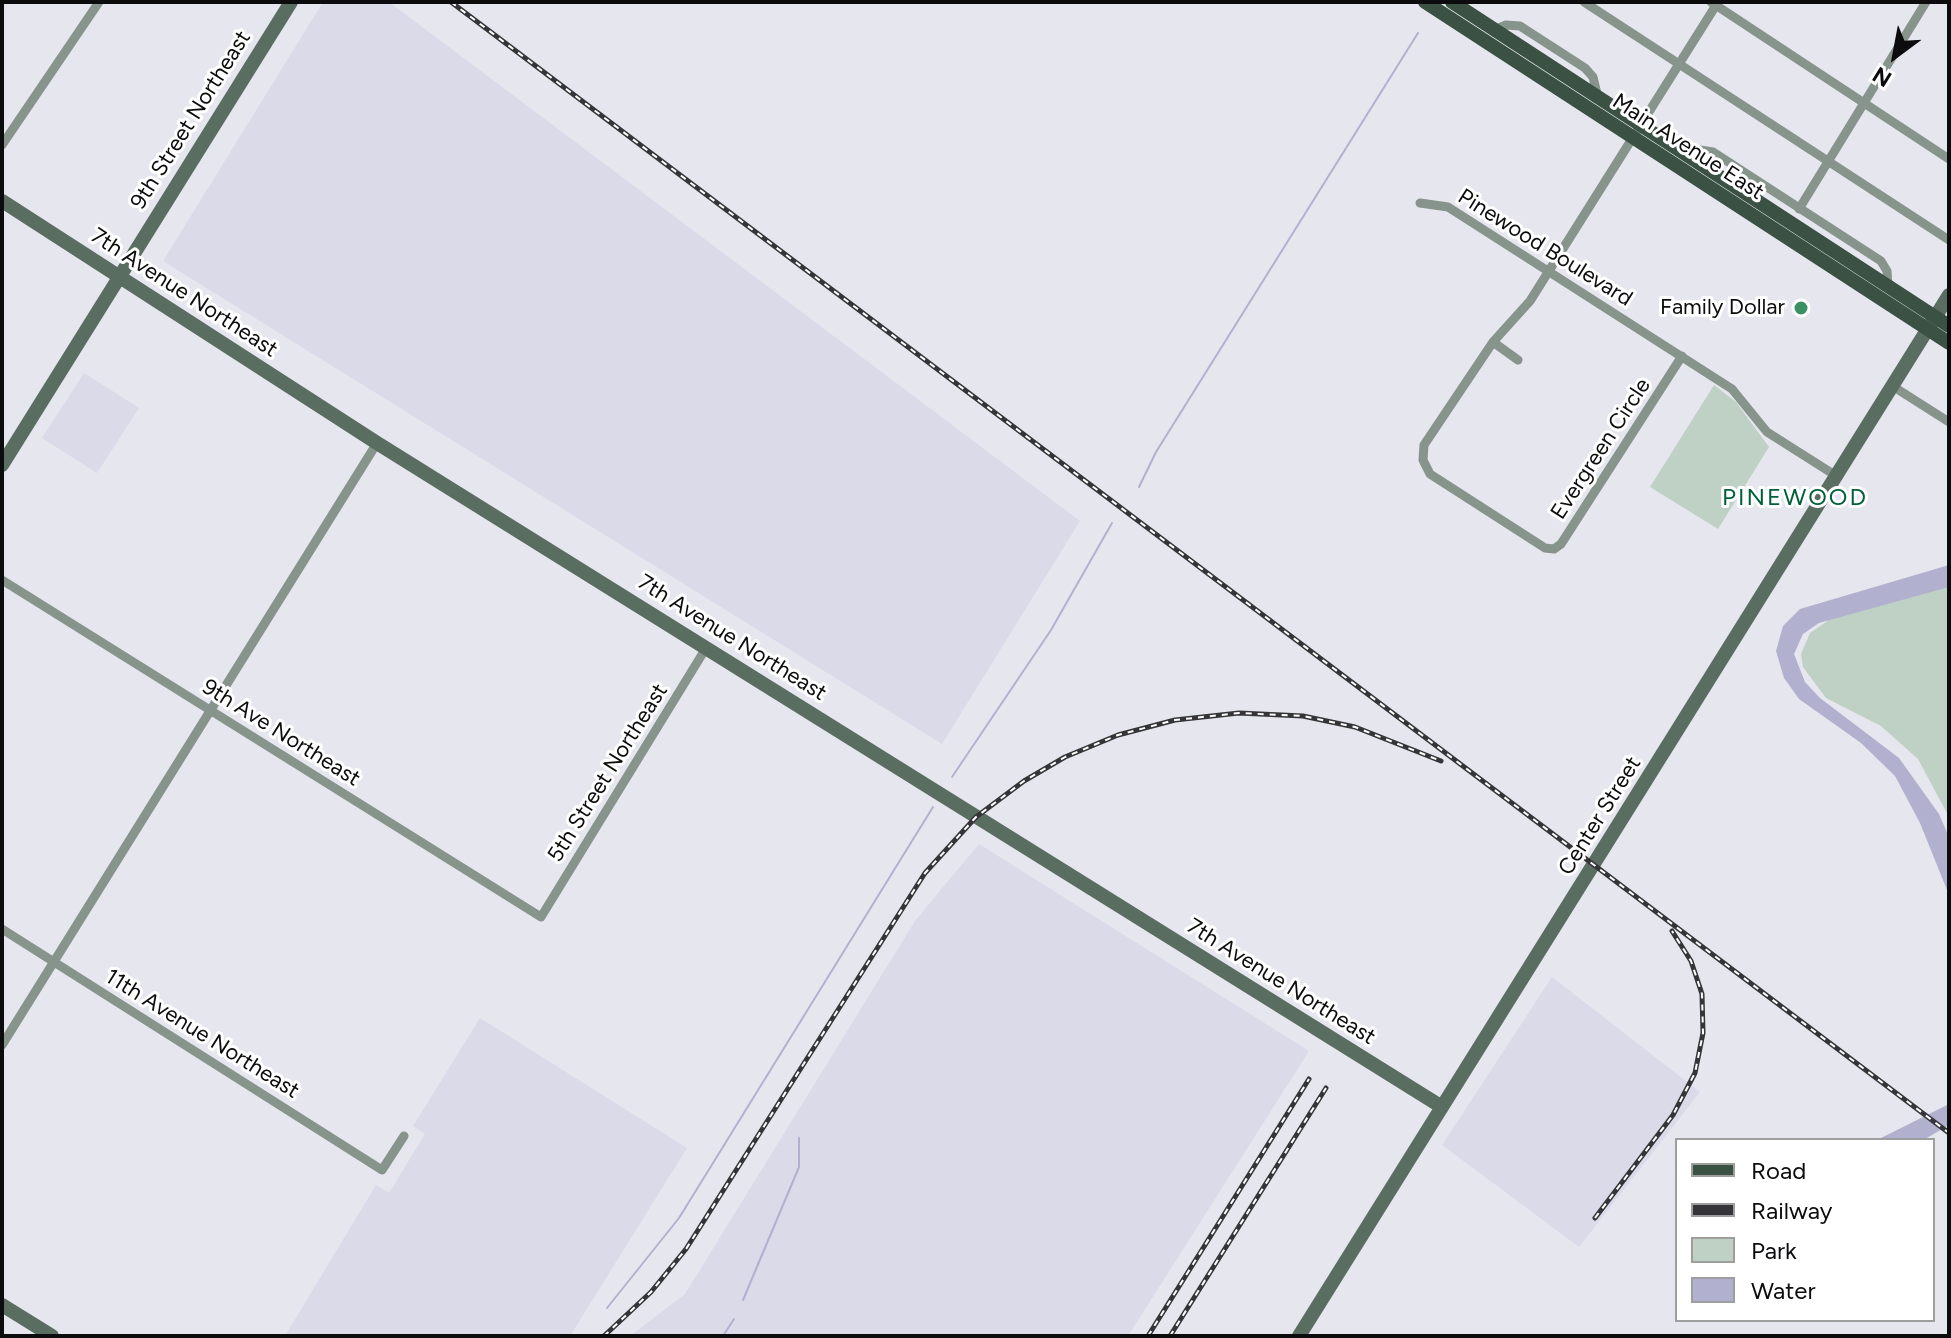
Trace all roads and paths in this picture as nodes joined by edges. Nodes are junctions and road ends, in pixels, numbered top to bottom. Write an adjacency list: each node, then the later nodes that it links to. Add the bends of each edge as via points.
1 (99, 2): 11 (street)
2 (291, 2): 20 (street, 9th Street Northeast)
3 (1425, 2): 7 (main road, Main Avenue East)
4 (1584, 2): 8 (street)
5 (1926, 2): 9 (street)
6 (1715, 3): 8 (street, Evergreen Circle); 9 (street)
7 (1446, 5): 10 (main road, Main Avenue East); 10 (main road, Main Avenue East, via 1598,98)
8 (1679, 64): 10 (street, Evergreen Circle); 14 (street)
9 (1863, 102): 13 (street); 14 (street)
10 (1637, 131): 12 (main road, Main Avenue East); 19 (street, Evergreen Circle); 23 (main road, Main Avenue East)
11 (2, 145)
12 (1684, 154): 17 (street, via 1713,152); 21 (main road, Main Avenue East)
13 (1949, 159)
14 (1829, 163): 17 (street); 18 (street)
15 (2, 201): 20 (street, 7th Avenue Northeast)
16 (1420, 203): 19 (street, Pinewood Boulevard, via 1448,207)
17 (1799, 209): 21 (street, via 1881,261)
18 (1949, 240)
19 (1548, 271): 25 (street, Evergreen Circle, via 1530,301); 27 (street, Pinewood Boulevard)
20 (117, 278): 31 (street, 7th Avenue Northeast); 32 (street, 9th Street Northeast)
21 (1888, 286): 23 (main road, Main Avenue East)
22 (1949, 295): 23 (street, Center Street)
23 (1930, 322): 24 (main road); 26 (main road); 29 (street, Center Street)
24 (1949, 326)
25 (1493, 342): 27 (street, Evergreen Circle, via 1424,445 1423,460 1430,474 1554,549); 28 (street)
26 (1949, 343)
27 (1682, 356): 33 (street, Pinewood Boulevard, via 1732,389 1767,432)
28 (1518, 360)
29 (1894, 387): 30 (street); 33 (street, Center Street)
30 (1949, 422)
31 (377, 443): 35 (street, 7th Avenue Northeast); 36 (street)
32 (2, 465)
33 (1838, 477): 41 (street, Center Street)
34 (2, 580): 36 (street, 9th Ave Northeast)
35 (706, 648): 37 (street, 5th Street Northeast); 41 (street, 7th Avenue Northeast)
36 (210, 710): 37 (street, 9th Ave Northeast); 39 (street)
37 (541, 917)
38 (2, 929): 39 (street, 11th Avenue Northeast)
39 (55, 962): 40 (street); 42 (street, 11th Avenue Northeast, via 382,1170)
40 (2, 1045)
41 (1442, 1107): 45 (street, Center Street)
42 (404, 1136)
43 (2, 1305): 44 (street)
44 (52, 1336)
45 (1299, 1336)

